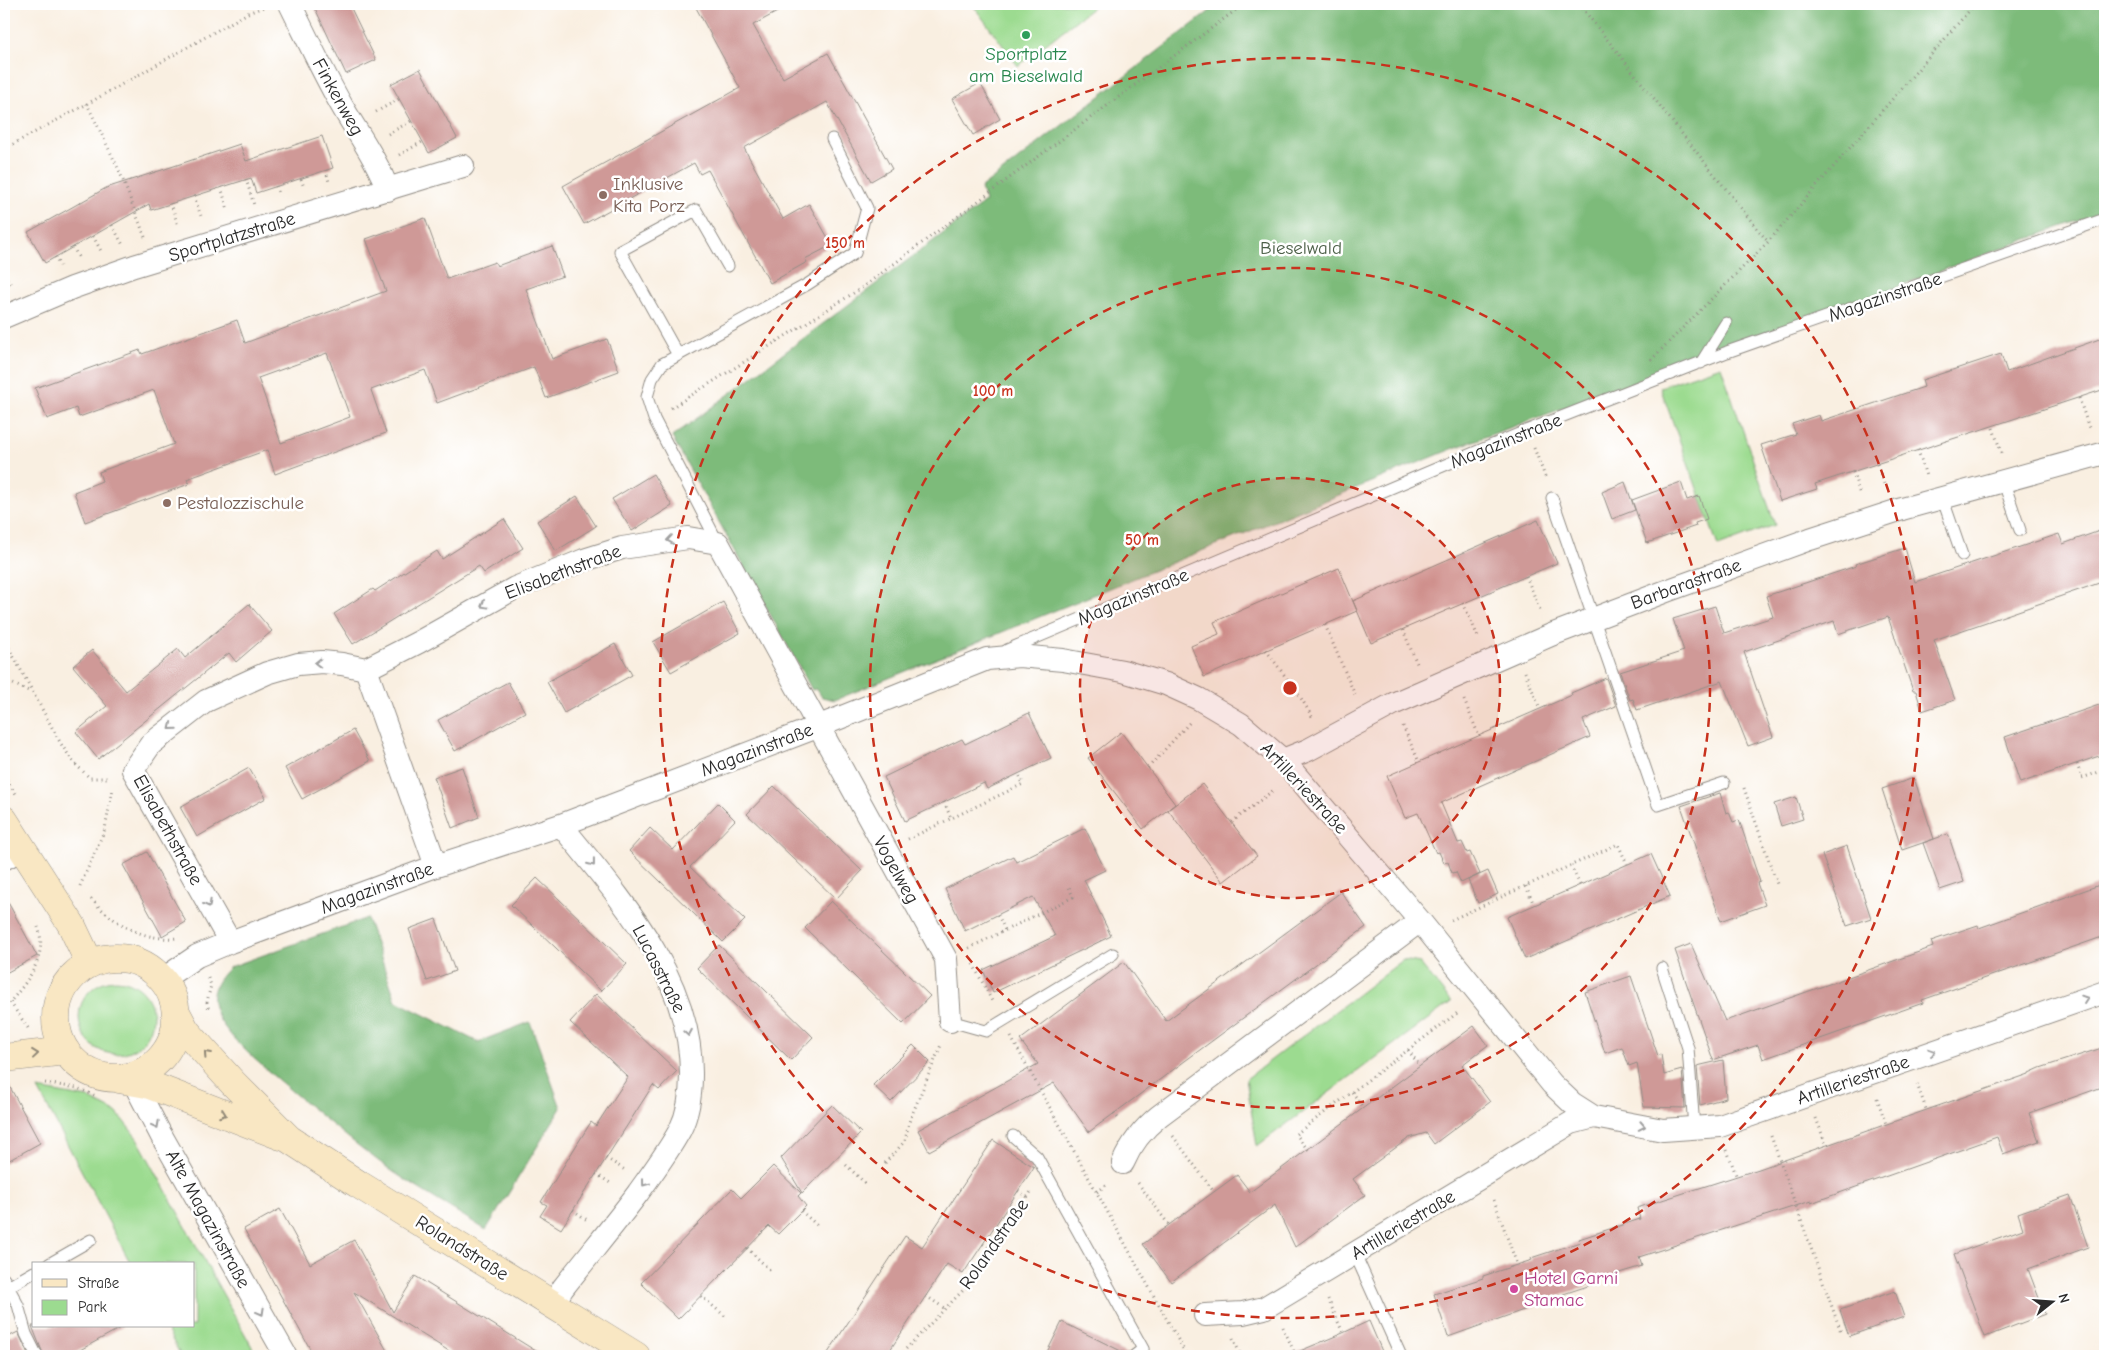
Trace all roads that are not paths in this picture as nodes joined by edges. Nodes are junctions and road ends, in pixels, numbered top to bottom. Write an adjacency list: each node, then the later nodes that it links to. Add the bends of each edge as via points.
1 (290, 4): 4 (street, Finkenweg, via 335,93 379,166)
2 (832, 139): 9 (lane, via 867,208 855,253 808,284)
3 (463, 166): 4 (street, Sportplatzstraße)
4 (388, 190): 7 (street, Sportplatzstraße, via 152,261 72,288)
5 (2105, 220): 10 (lane, Magazinstraße)
6 (728, 266): 9 (lane, via 696,210 620,251)
7 (4, 318)
8 (1726, 323): 10 (lane)
9 (678, 355): 16 (lane, via 662,364 652,379 647,396 654,419)
10 (1701, 363): 19 (lane, Magazinstraße, via 1528,430)
11 (2102, 454): 12 (street, Barbarastraße)
12 (2004, 480): 13 (street, Barbarastraße); 15 (lane)
13 (1942, 497): 17 (lane); 18 (street, Barbarastraße, via 1810,539)
14 (1552, 498): 18 (lane)
15 (2020, 530)
16 (718, 543): 20 (street, Elisabethstraße, one-way to 20, via 688,538 622,548 584,560 515,588); 21 (street)
17 (1962, 555)
18 (1595, 618): 22 (street, Barbarastraße, via 1393,704 1326,740); 23 (lane, via 1658,805)
19 (987, 659): 21 (street, Magazinstraße); 22 (street, Artilleriestraße, via 1018,656 1063,660 1166,684 1207,703 1241,724)
20 (366, 669): 27 (street); 29 (street, Elisabethstraße, one-way to 29, via 322,662 298,664 267,673 206,701 151,744 124,773)
21 (817, 727): 25 (street, Magazinstraße); 36 (street, Vogelweg, via 946,959)
22 (1289, 767): 28 (street, Artilleriestraße)
23 (1724, 783)
24 (4, 820): 26 (main road)
25 (561, 825): 27 (street, Magazinstraße); 50 (street, Lucasstraße, one-way to 50, via 619,898 661,964 686,1021 691,1053 691,1088 688,1109 680,1129 659,1164)
26 (15, 860): 31 (main road, via 58,902)
27 (436, 866): 29 (street, Magazinstraße)
28 (1424, 925): 40 (street, Artilleriestraße, via 1552,1084 1572,1103); 44 (street, via 1145,1127)
29 (230, 942): 33 (street, Magazinstraße, via 197,956)
30 (1113, 954): 36 (lane, via 986,1030)
31 (90, 964): 33 (main road, via 105,958 129,959 151,968); 37 (main road, via 70,980 58,1002 57,1027)
32 (1662, 968): 41 (lane, via 1688,1048)
33 (163, 979): 35 (main road, via 173,996)
34 (2105, 992): 41 (street, Artilleriestraße, one-way to 34, via 1720,1126)
35 (177, 1014): 39 (main road, via 173,1040 158,1062); 43 (main road, Rolandstraße, one-way to 35, via 186,1031)
36 (950, 1021)
37 (66, 1051): 38 (main road, one-way to 37); 39 (main road, via 85,1069)
38 (4, 1058)
39 (115, 1086): 43 (main road, Rolandstraße, one-way to 43, via 146,1084); 55 (street, Alte Magazinstraße, one-way to 55, via 161,1135)
40 (1594, 1117): 41 (street, Artilleriestraße, one-way to 41, via 1663,1130); 46 (street, Artilleriestraße, via 1571,1123)
41 (1694, 1128)
42 (1013, 1136): 52 (lane, via 1037,1157)
43 (289, 1139): 50 (main road, Rolandstraße)
44 (1123, 1164)
45 (91, 1240): 47 (lane)
46 (1355, 1254): 51 (street, Artilleriestraße, via 1264,1308); 57 (lane)
47 (52, 1262)
48 (32, 1273): 49 (lane)
49 (6, 1283): 54 (lane)
50 (554, 1304): 53 (main road, Rolandstraße)
51 (1205, 1315)
52 (1145, 1353): 56 (lane)
53 (649, 1354)
54 (37, 1356)
55 (286, 1356)
56 (1134, 1356)
57 (1401, 1356)

